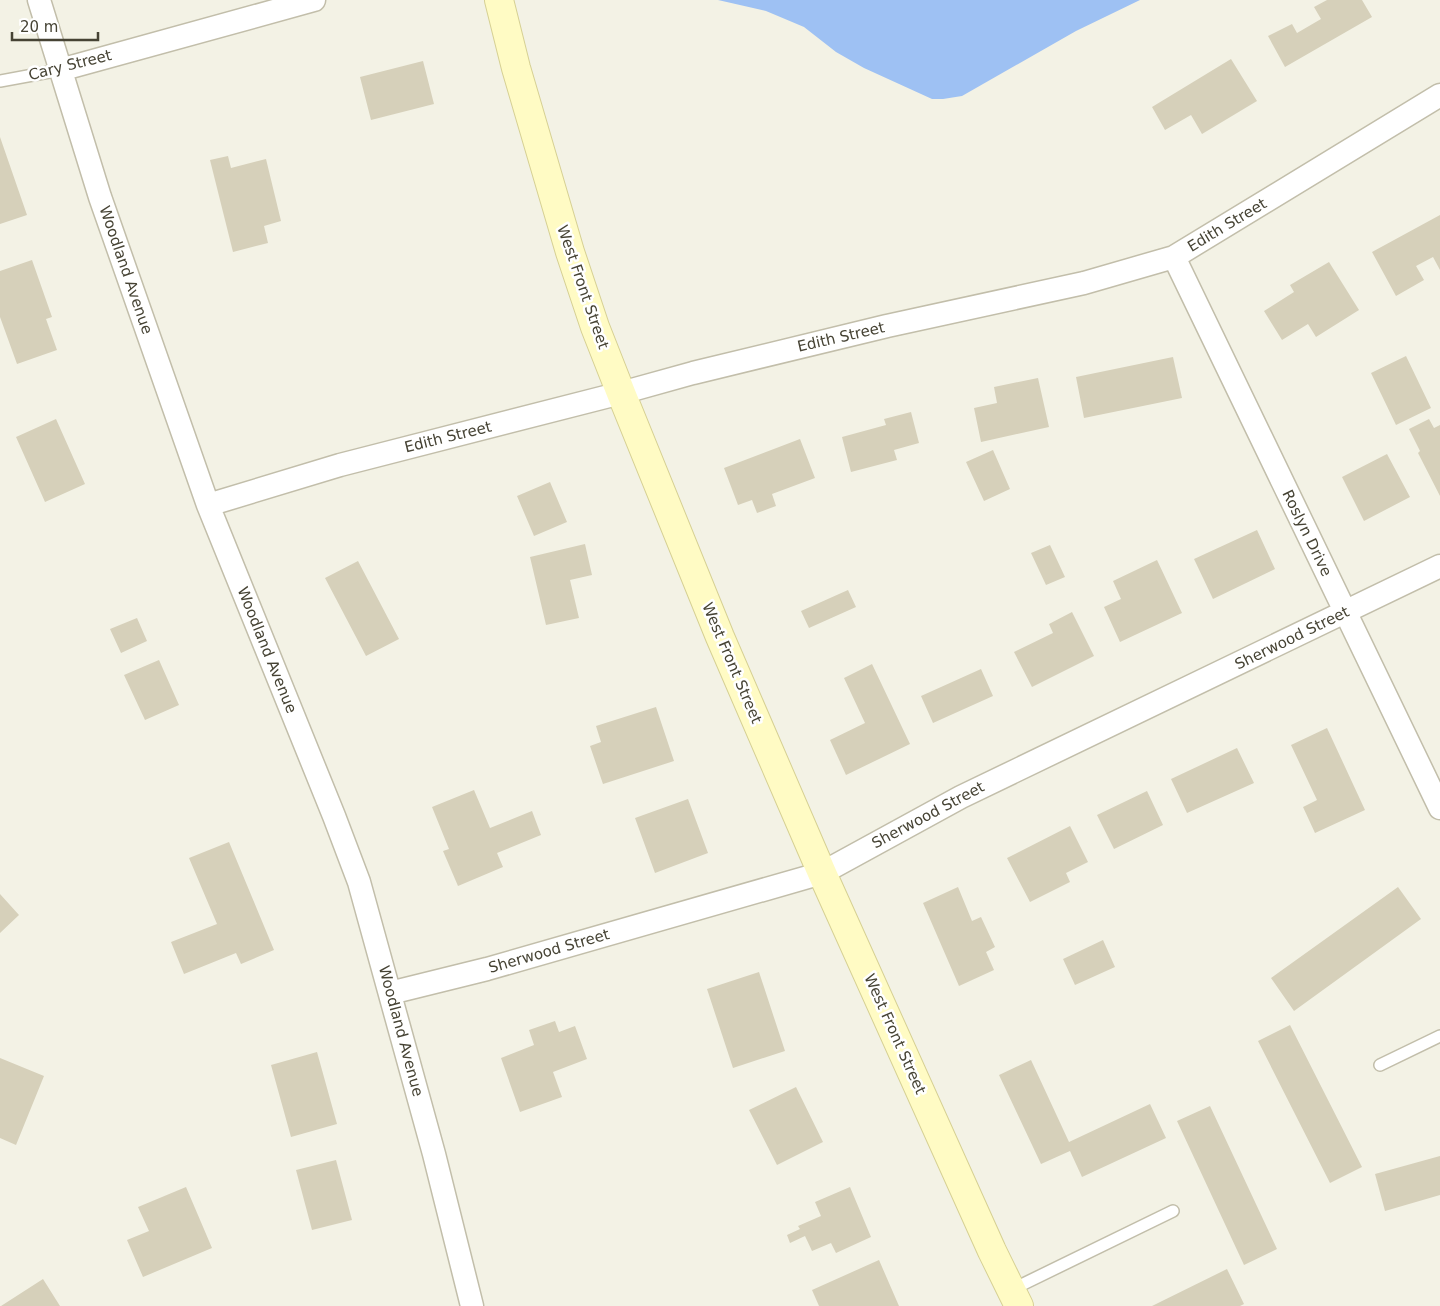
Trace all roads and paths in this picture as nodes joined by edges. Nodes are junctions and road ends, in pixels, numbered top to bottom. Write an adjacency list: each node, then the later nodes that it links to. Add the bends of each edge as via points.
1 (39, 0): 4 (street, Woodland Avenue)
2 (314, 0): 4 (street, Cary Street)
3 (499, 0): 8 (street, West Front Street, via 570,252)
4 (60, 70): 5 (lane, Cary Street); 9 (street, Woodland Avenue, via 100,196)
5 (0, 81)
6 (1440, 96): 7 (street, Edith Street)
7 (1174, 257): 8 (street, Edith Street, via 1084,283 878,328); 11 (street, Roslyn Drive)
8 (621, 393): 9 (street, Edith Street, via 340,465); 13 (street, West Front Street, via 720,637)
9 (208, 505): 14 (street, Woodland Avenue, via 359,882)
10 (1440, 566): 11 (street, Sherwood Street)
11 (1346, 612): 12 (street, Roslyn Drive); 13 (street, Sherwood Street, via 960,797)
12 (1440, 808)
13 (822, 873): 14 (street, Sherwood Street); 18 (street, West Front Street)
14 (390, 993): 19 (street, Woodland Avenue)
15 (1440, 1036): 16 (lane)
16 (1380, 1065)
17 (1173, 1211): 18 (lane)
18 (1015, 1298)
19 (472, 1306)

